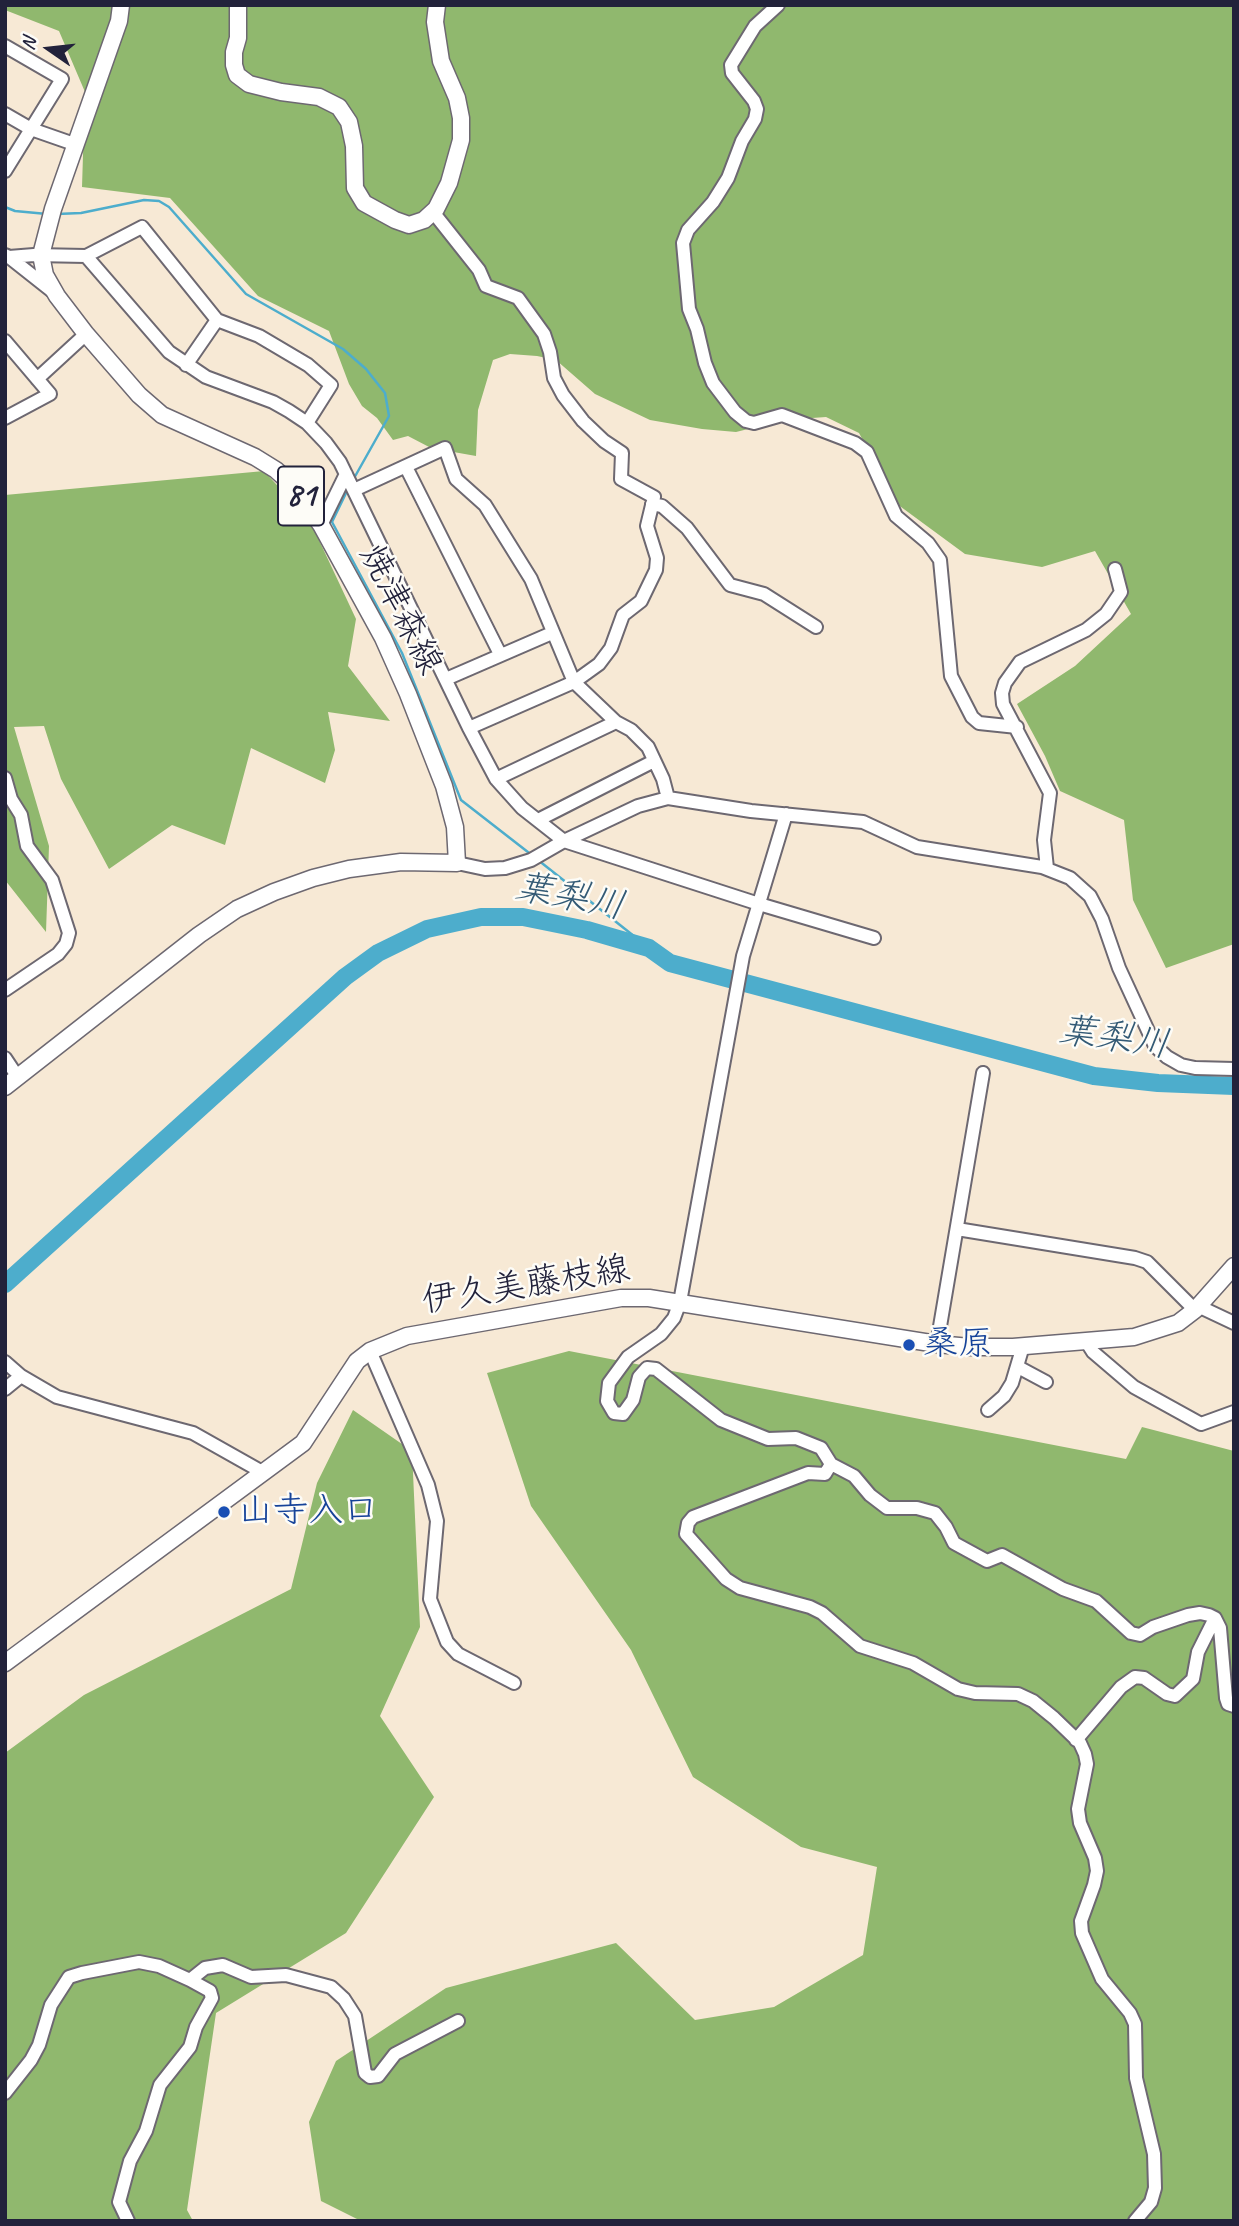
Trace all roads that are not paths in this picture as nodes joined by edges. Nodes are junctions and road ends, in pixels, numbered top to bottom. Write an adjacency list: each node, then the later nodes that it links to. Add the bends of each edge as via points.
1 (121, 5): 8 (main road)
2 (238, 5): 10 (main road, via 237,75 249,84 319,97 339,107 349,122 355,188 364,203 409,225)
3 (437, 5): 10 (main road, via 441,61 457,98 461,140 449,183)
4 (778, 5): 34 (street, via 755,26 731,65 754,101 755,119 728,178 683,243 689,309 705,363 713,383 746,421 782,415 867,452 896,516 928,543 940,560 951,676 972,718 979,723)
5 (5, 46): 7 (street, via 62,79)
6 (5, 114): 7 (street)
7 (30, 130): 8 (street); 9 (street)
8 (74, 144): 11 (main road)
9 (5, 171)
10 (433, 212): 25 (street, via 479,270 486,286 518,298 544,334 554,378 563,395 583,421 622,453 621,479 654,496)
11 (41, 255): 12 (street); 13 (street); 14 (main road, 焼津森線 / 81, via 45,275)
12 (7, 256): 14 (street)
13 (86, 256): 15 (street, via 142,227); 18 (street)
14 (57, 296): 16 (main road, 焼津森線 / 81)
15 (217, 320): 18 (street); 21 (street, via 259,336 308,365 331,385)
16 (86, 334): 19 (street); 26 (main road, 焼津森線 / 81, via 162,415 275,470 296,488)
17 (5, 341): 19 (street)
18 (186, 365): 21 (street, via 273,402)
19 (37, 379): 20 (street, via 50,394)
20 (5, 418)
21 (307, 423): 23 (street)
22 (406, 467): 24 (street); 29 (street, via 444,448 456,479 485,505 531,579); 30 (street)
23 (346, 474): 24 (street); 26 (street)
24 (354, 489): 31 (street)
25 (652, 503): 28 (street, via 687,528 730,585 764,594); 32 (street, via 647,526 656,570 640,601 623,615 611,648 599,664)
26 (321, 526): 43 (main road, 焼津森線 / 81, via 383,638 408,694 444,786 455,827)
27 (1115, 569): 34 (street, via 1121,592 1106,614 1086,630 1020,662 1005,684 1003,704)
28 (817, 627)
29 (552, 633): 30 (street); 32 (street)
30 (500, 654): 31 (street)
31 (446, 678): 35 (street)
32 (574, 682): 33 (street); 35 (street)
33 (615, 722): 36 (street, via 631,730 648,747); 38 (street)
34 (1017, 727): 44 (street, via 1051,793 1044,840)
35 (469, 728): 38 (street)
36 (654, 761): 39 (street); 41 (street)
37 (5, 778): 47 (street, via 21,815 27,846 52,880 69,933 58,954)
38 (496, 779): 41 (street)
39 (668, 799): 40 (street); 42 (street, via 638,806)
40 (786, 814): 44 (street, via 863,822 917,847); 45 (street)
41 (538, 820): 42 (street)
42 (564, 841): 43 (street, via 537,858 505,868); 45 (street)
43 (457, 863): 51 (main road, via 401,862 349,869 249,903 199,935)
44 (1047, 869): 49 (street, via 1070,878 1090,897 1155,1046 1181,1065)
45 (759, 904): 46 (street); 54 (street, via 735,993)
46 (874, 938)
47 (5, 990)
48 (5, 1058): 51 (street)
49 (1234, 1069)
50 (983, 1073): 52 (street)
51 (11, 1081)
52 (957, 1229): 55 (street, via 1135,1258 1147,1262); 58 (street)
53 (1234, 1266): 55 (main road, 伊久美藤枝線)
54 (680, 1302): 58 (main road, 伊久美藤枝線); 60 (main road, 伊久美藤枝線, via 621,1298 407,1336); 68 (street, via 661,1334 628,1357 609,1383 607,1401 614,1413 623,1414 647,1368 656,1369 720,1420 768,1438 796,1438 821,1448)
55 (1197, 1308): 56 (street); 57 (main road, 伊久美藤枝線, via 1178,1323 1156,1331)
56 (1234, 1323)
57 (1086, 1341): 59 (main road, 伊久美藤枝線); 67 (street, via 1134,1387 1200,1424)
58 (937, 1344): 59 (main road, 伊久美藤枝線)
59 (1023, 1346): 62 (street)
60 (370, 1352): 69 (main road, 伊久美藤枝線, via 345,1376 303,1443); 72 (street, via 428,1485 437,1521 430,1599 447,1642 457,1654)
61 (5, 1362): 63 (street)
62 (1018, 1367): 64 (street); 66 (street, via 1004,1396)
63 (21, 1376): 65 (street); 69 (street, via 57,1397 193,1433)
64 (1046, 1382)
65 (5, 1389)
66 (988, 1410)
67 (1234, 1412)
68 (831, 1464): 70 (street, via 854,1476 887,1508 935,1513 954,1543 987,1561 1002,1555 1063,1589 1096,1601 1131,1633 1140,1635 1188,1615); 74 (street, via 825,1474 807,1473 693,1517 686,1534 726,1579 740,1588 810,1607 860,1646 913,1663 958,1689 1018,1694 1033,1700)
69 (264, 1473): 71 (main road, 伊久美藤枝線)
70 (1215, 1618): 73 (street, via 1220,1628 1226,1698); 74 (street, via 1198,1652 1193,1679 1175,1696 1135,1677)
71 (5, 1663)
72 (514, 1683)
73 (1234, 1706)
74 (1076, 1740): 79 (street, via 1087,1764 1078,1809 1080,1823 1097,1871 1081,1921 1083,1933 1102,1979 1135,2024 1136,2078 1154,2154 1151,2203)
75 (190, 1980): 76 (street, via 205,1968 223,1965 251,1976 286,1975 331,1987 355,2016 365,2073 370,2077 378,2076 395,2054); 77 (street, via 139,1962 69,1978 51,2005 31,2060); 78 (street, via 210,1991 212,1998 190,2048 160,2085 146,2131 130,2161 119,2202)
76 (458, 2021)
77 (5, 2093)
78 (128, 2221)
79 (1135, 2221)

